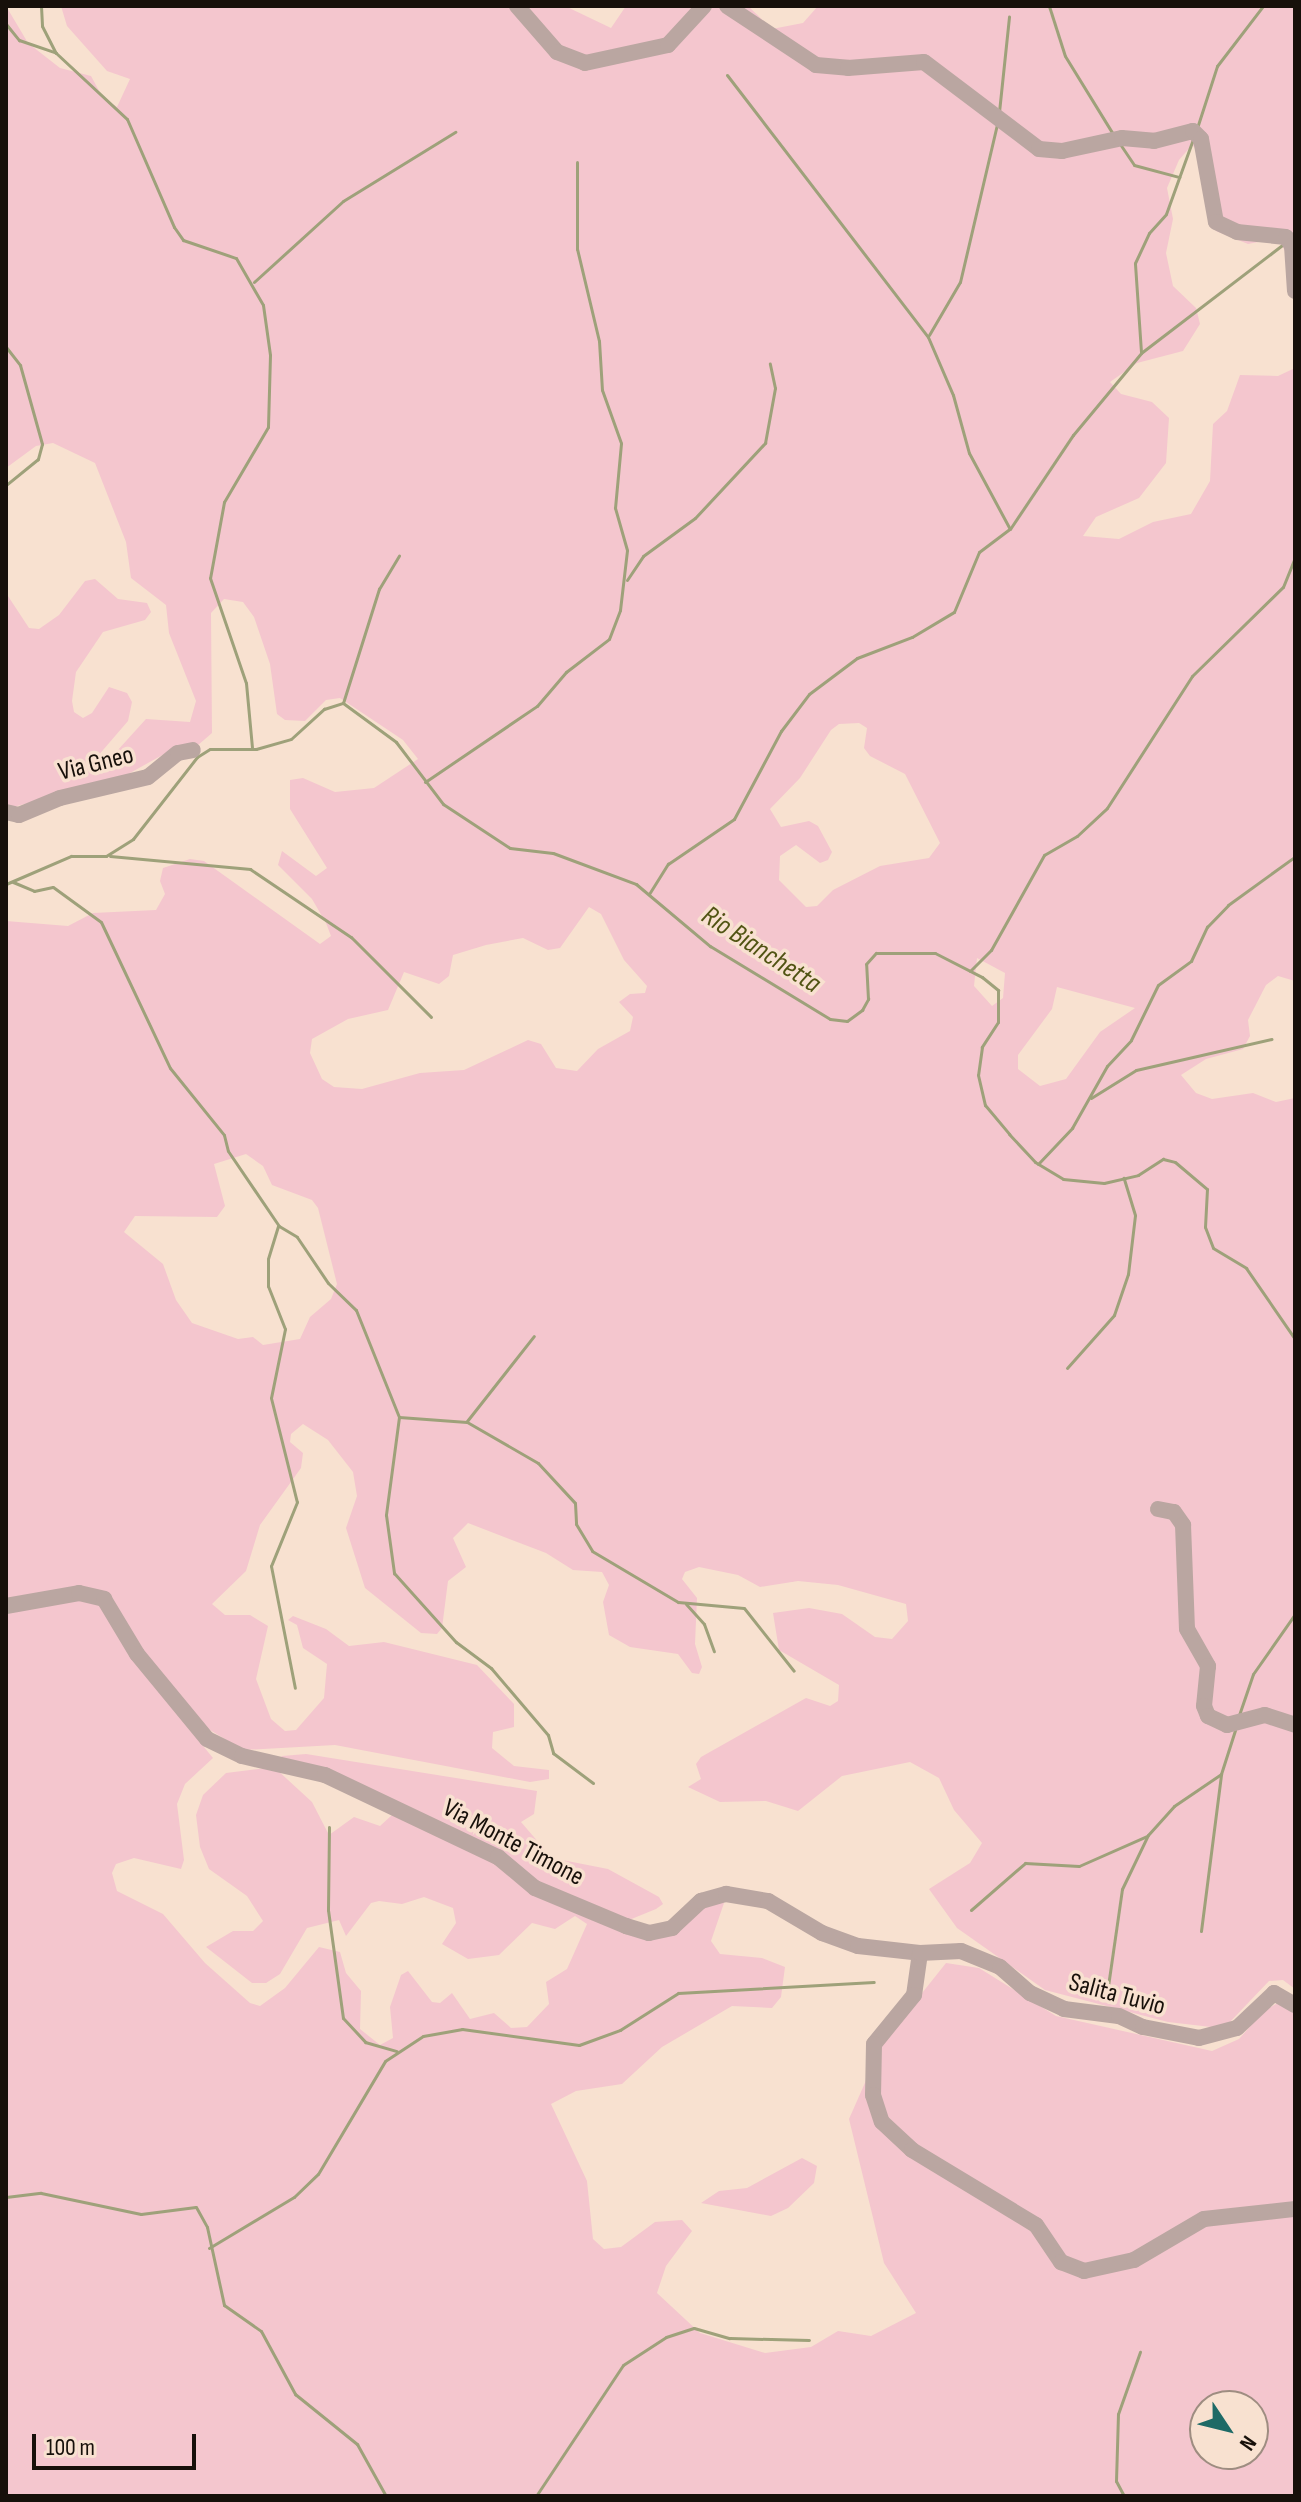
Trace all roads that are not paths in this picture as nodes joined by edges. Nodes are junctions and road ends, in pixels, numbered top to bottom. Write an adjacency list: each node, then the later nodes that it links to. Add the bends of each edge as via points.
1 (517, 6): 2 (street, via 557,52 585,63 668,45)
2 (704, 6)
3 (727, 6): 4 (street, via 816,65 924,62 1039,149 1062,151 1122,138 1154,141 1193,131 1201,139 1216,222 1237,232 1286,237 1292,246)
4 (1295, 291)
5 (193, 750): 6 (street, Via Gneo, via 171,757 148,777 60,798 19,815)
6 (6, 812)
7 (1158, 1509): 9 (street, via 1174,1512 1183,1525 1187,1629 1208,1666 1208,1716 1227,1725 1265,1715)
8 (6, 1606): 10 (street, Via Monte Timone, via 79,1593 104,1599 137,1654 207,1739 242,1756 325,1775 498,1857 535,1888 626,1926 649,1933 672,1928 701,1901 726,1894 768,1901 822,1933 858,1946)
9 (1295, 1725)
10 (920, 1953): 11 (street, Salita Tuvio, via 961,1951 1000,1967 1030,1993 1064,2009 1119,2016 1143,2027 1199,2038 1237,2028 1274,1993); 12 (street, via 914,1995 874,2044 873,2095 882,2122 912,2150 1036,2225 1061,2262 1084,2271 1134,2260 1204,2219)
11 (1295, 2005)
12 (1295, 2209)

